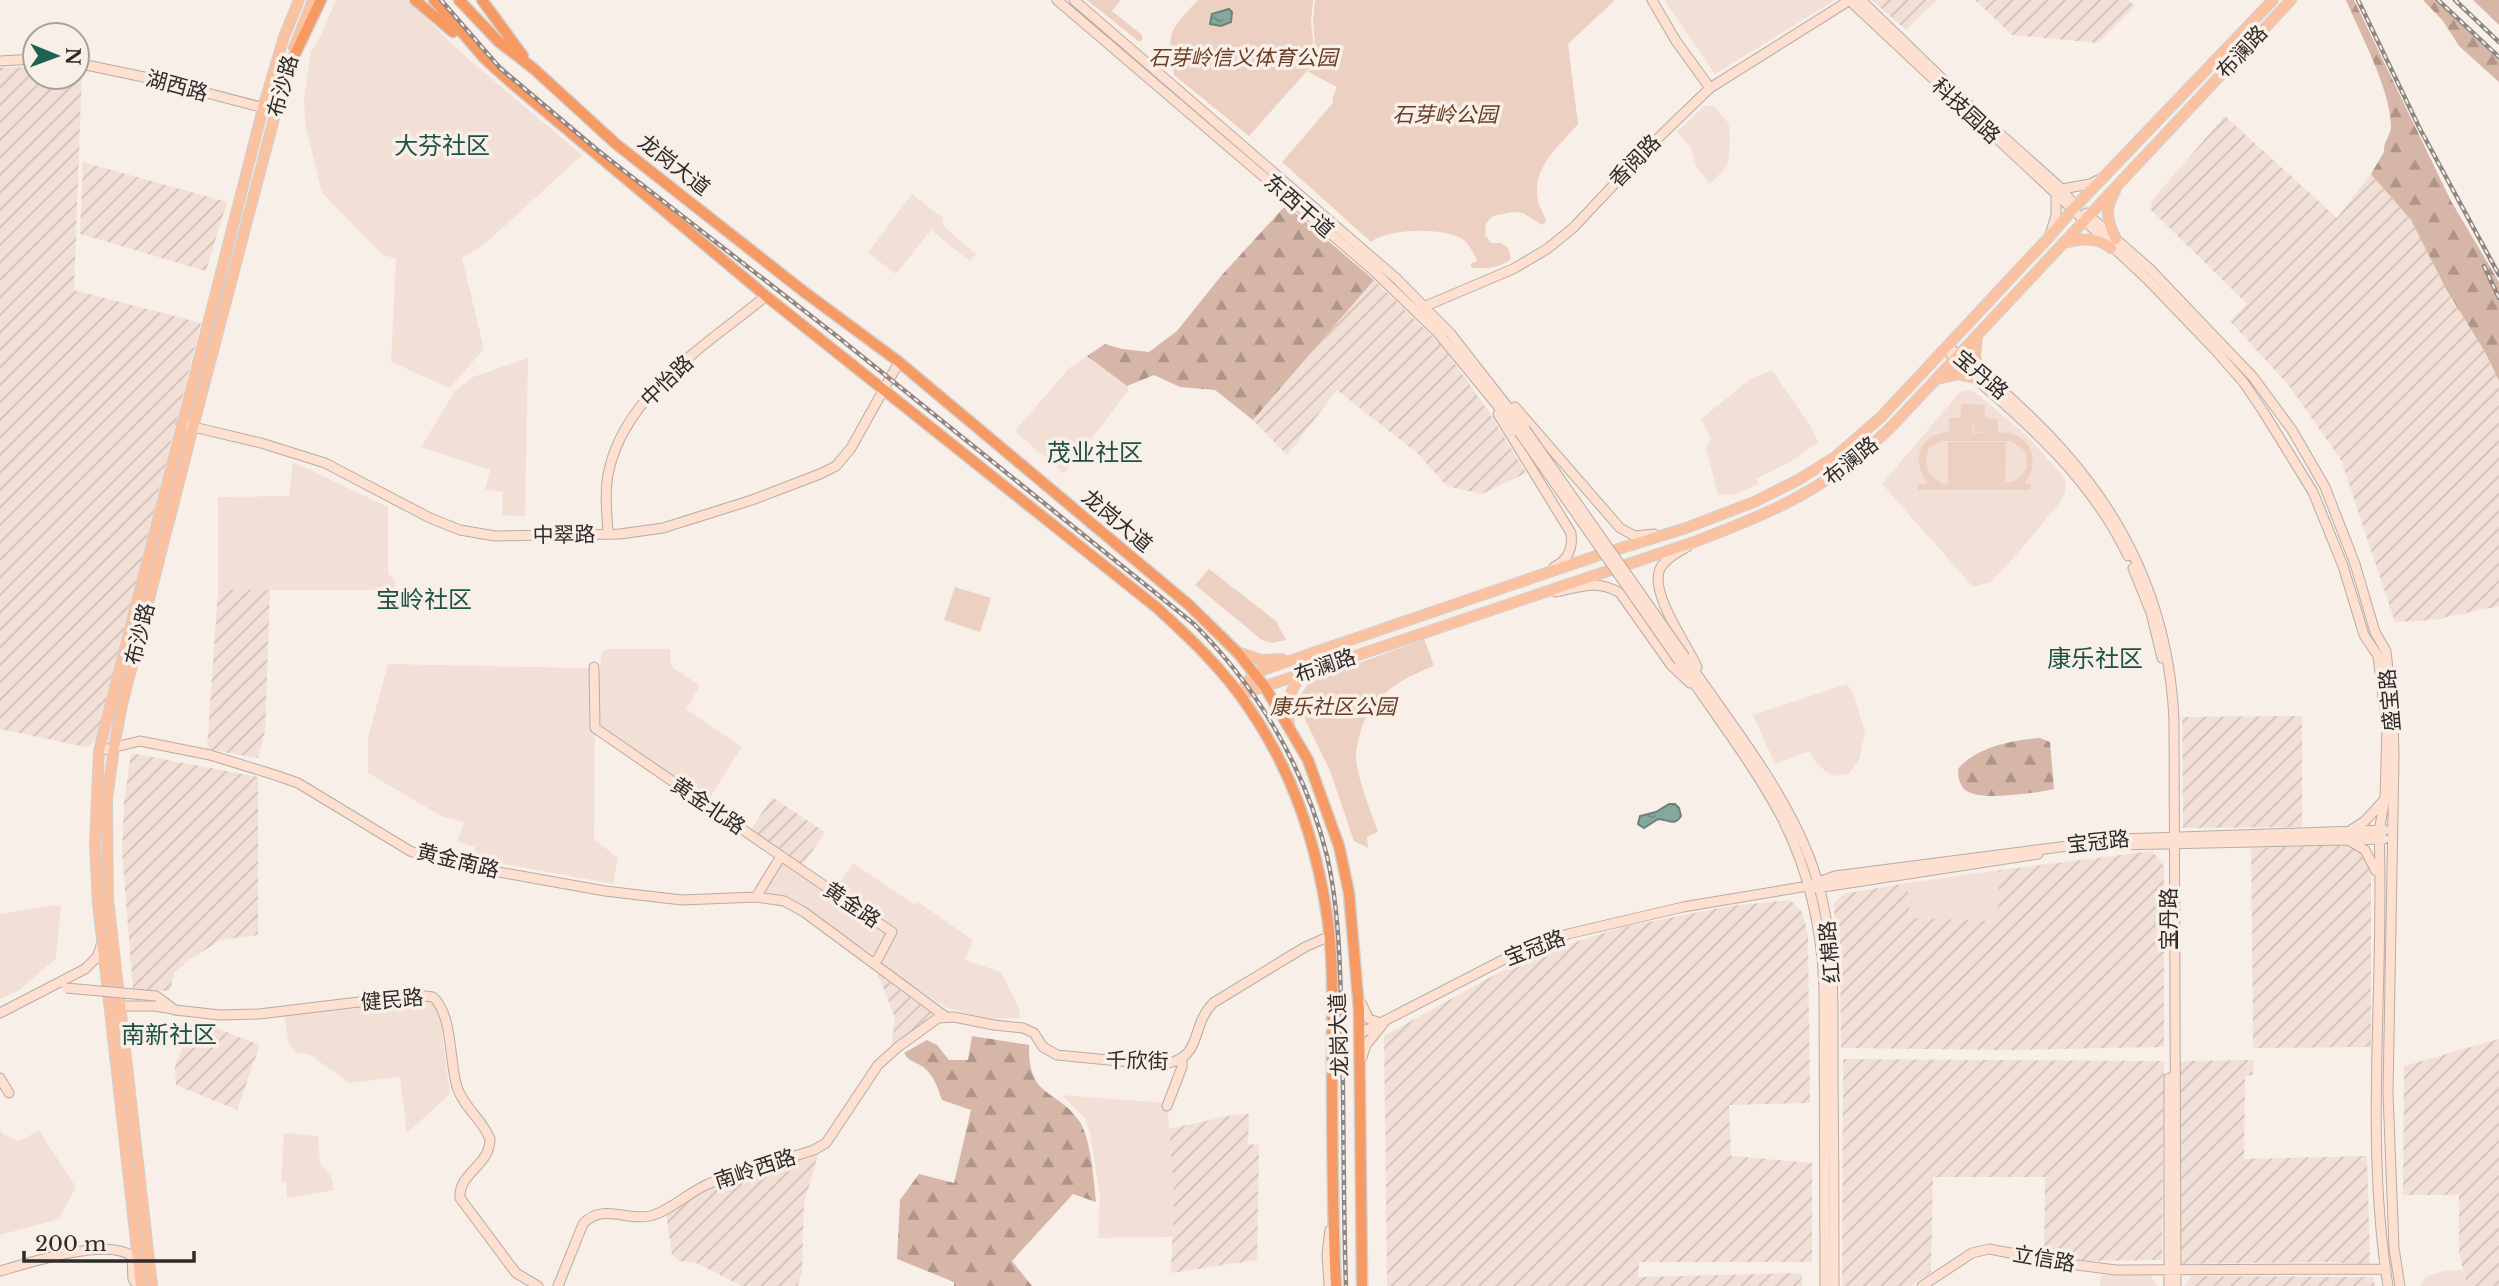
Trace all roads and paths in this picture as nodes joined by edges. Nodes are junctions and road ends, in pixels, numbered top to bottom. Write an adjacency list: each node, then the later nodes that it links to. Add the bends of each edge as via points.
1 (299, 0): 23 (main road, 布沙路)
2 (313, 0): 21 (main road, 布沙路)
3 (321, 0): 21 (highway)
4 (434, 0): 15 (highway, 龙岗大道)
5 (459, 0): 20 (highway, 龙岗大道, via 498,41)
6 (482, 0): 20 (highway)
7 (1058, 0): 35 (main road, 东西干道)
8 (1074, 0): 35 (main road, 东西干道, via 1397,279)
9 (1652, 0): 22 (main road)
10 (1850, 0): 22 (main road, 香阅路); 27 (main road, 科技园路)
11 (1861, 0): 27 (main road, 科技园路)
12 (2273, 0): 26 (main road, 布澜路)
13 (2291, 0): 25 (main road, 布澜路)
14 (421, 2): 15 (highway); 16 (highway)
15 (444, 14): 16 (highway, 龙岗大道)
16 (481, 55): 34 (highway, 龙岗大道)
17 (21, 60): 18 (main road)
18 (0, 61)
19 (91, 66): 23 (main road, 湖西路)
20 (534, 69): 40 (highway, 龙岗大道, via 616,144)
21 (286, 73): 24 (main road, 布沙路)
22 (1710, 88): 35 (main road, 香阅路, via 1547,249 1503,274)
23 (263, 108): 24 (main road, 湖西路); 46 (main road, 布沙路)
24 (276, 111): 47 (main road, 布沙路)
25 (2122, 178): 28 (main road, 布澜路); 33 (main road, via 2107,212)
26 (2102, 179): 27 (main road); 28 (main road); 29 (main road, 布澜路)
27 (2059, 192): 29 (main road, 科技园路); 31 (main road)
28 (2109, 192): 30 (main road, 布澜路)
29 (2074, 207): 30 (main road, 科技园路); 31 (main road, 布澜路)
30 (2086, 218): 32 (main road, 布澜路); 33 (main road, 盛宝路)
31 (2049, 237): 37 (main road, 布澜路)
32 (2063, 243): 33 (main road, via 2091,239); 36 (main road, 布澜路)
33 (2113, 243): 67 (main road, 盛宝路, via 2244,383 2313,492 2364,635 2378,656 2387,729); 70 (main road, 盛宝路, via 2150,269 2253,377 2292,430 2325,487 2375,632 2386,651 2393,712)
34 (766, 296): 43 (highway, 龙岗大道); 49 (main road, 中怡路, via 642,402 618,440 608,471)
35 (1420, 308): 39 (main road, 东西干道)
36 (1979, 332): 38 (main road, 布澜路); 41 (main road, via 1974,348)
37 (1947, 346): 38 (main road, 宝丹路); 44 (main road, 布澜路)
38 (1956, 357): 41 (main road, 宝丹路); 42 (main road, 布澜路)
39 (1465, 358): 48 (main road, via 1629,535); 51 (main road, via 1571,533 1572,547 1564,562); 57 (main road, 东西干道, bridge, via 1522,430)
40 (899, 362): 43 (main road, 中翠路); 55 (highway, 龙岗大道, via 1189,605)
41 (1977, 375): 42 (main road, via 1950,374); 71 (main road, 宝丹路, via 2077,475 2112,527 2142,588 2165,679)
42 (1934, 381): 45 (main road, 布澜路)
43 (884, 391): 49 (main road, 中翠路, via 836,466 752,500 663,528); 63 (highway, 龙岗大道, via 1156,607)
44 (1904, 391): 45 (main road); 48 (main road, 布澜路, via 1835,457 1755,502)
45 (1915, 401): 50 (main road, 布澜路, via 1866,452 1821,485 1761,517)
46 (181, 424): 47 (main road, 中翠路); 66 (main road, 布沙路)
47 (193, 426): 49 (main road, 中翠路, via 326,463 460,530 495,536); 65 (main road, 布沙路)
48 (1686, 528): 51 (main road, 布澜路)
49 (608, 534)
50 (1694, 542): 52 (main road, 布澜路); 62 (main road, via 1665,561 1657,579)
51 (1519, 582): 53 (main road, 布澜路)
52 (1523, 599): 54 (main road, 布澜路); 62 (main road, via 1588,585 1611,588 1627,601 1680,675)
53 (1380, 629): 54 (main road); 56 (main road, 布澜路)
54 (1386, 646): 60 (main road, 布澜路)
55 (1237, 652): 56 (main road, via 1261,660); 59 (highway, 龙岗大道)
56 (1293, 659): 59 (main road, 布澜路)
57 (1682, 659): 62 (main road, 红棉路)
58 (594, 667): 72 (main road, 黄金北路, via 595,728)
59 (1254, 673): 61 (highway, 龙岗大道); 63 (main road)
60 (1302, 674): 61 (main road, 布澜路); 64 (main road, via 1286,704)
61 (1265, 687): 63 (main road, 布澜路); 64 (highway, 龙岗大道)
62 (1701, 688): 74 (main road, 红棉路, via 1780,799 1801,839)
63 (1239, 695): 76 (highway, 龙岗大道, via 1285,772 1301,812 1315,855)
64 (1289, 727): 82 (highway, 龙岗大道, via 1308,760 1339,846 1349,893)
65 (114, 747): 66 (main road, 黄金南路); 75 (main road, 黄金南路, via 140,741 210,755 275,775 298,783 410,850 454,864 682,900); 83 (main road, 布沙路, via 106,844)
66 (99, 751): 77 (main road, 布沙路, via 95,845)
67 (2385, 799): 68 (main road); 69 (main road, 盛宝路)
68 (2347, 835): 69 (main road, 宝冠路); 71 (main road, 宝冠路); 73 (main road, via 2365,850)
69 (2379, 835): 70 (main road, 宝冠路); 73 (main road, 盛宝路)
70 (2391, 835): 113 (main road, 盛宝路, via 2388,1093 2393,1235)
71 (2172, 840): 74 (main road, 宝冠路); 97 (main road, 宝丹路)
72 (781, 856): 75 (main road); 78 (main road, 黄金路, via 892,932)
73 (2379, 880): 96 (main road, 盛宝路, via 2376,1104 2379,1216)
74 (1815, 885): 87 (main road, 宝冠路, via 1696,904 1539,943); 107 (main road, 红棉路, via 1824,981); 108 (main road, 红棉路, via 1829,926 1833,971)
75 (756, 897): 78 (main road, 黄金南路, via 784,901 804,912)
76 (1330, 936): 89 (main road, 千欣街, via 1213,1003); 94 (highway, 龙岗大道)
77 (102, 943): 79 (main road); 80 (main road, 布沙路)
78 (875, 964): 86 (main road)
79 (85, 969): 80 (main road, via 98,969); 81 (main road)
80 (106, 975): 99 (main road, 布沙路)
81 (55, 985): 84 (main road, 健民路, bridge, via 156,996); 85 (main road)
82 (1357, 988): 87 (main road, via 1365,1013); 88 (highway, 龙岗大道)
83 (120, 1006): 84 (main road); 100 (main road, 布沙路)
84 (175, 1010): 101 (main road, 健民路, via 259,1014 398,996 433,997 444,1013 457,1087 490,1139 486,1156 462,1182 460,1198 516,1273)
85 (0, 1013)
86 (946, 1017): 89 (main road, 千欣街, via 1023,1028 1034,1033 1050,1052 1069,1058 1160,1065); 102 (main road, 南岭西路, via 925,1026 878,1065 826,1143 814,1150 708,1184 648,1216 602,1213 588,1218)
87 (1383, 1024): 88 (main road, 宝冠路); 90 (main road, via 1366,1045)
88 (1359, 1034): 90 (highway, 龙岗大道)
89 (1182, 1059): 93 (main road)
90 (1360, 1076): 95 (highway, 龙岗大道)
91 (0, 1078): 92 (main road)
92 (9, 1093)
93 (1167, 1106)
94 (1332, 1208): 103 (main road); 104 (highway, 龙岗大道)
95 (1362, 1224): 105 (highway, 龙岗大道); 106 (main road)
96 (2386, 1269): 97 (main road, 立信路); 112 (main road, 盛宝路)
97 (2172, 1270): 109 (main road, 立信路, via 2093,1268 1989,1249 1972,1253); 110 (main road, 宝丹路); 111 (main road, 宝丹路)
98 (0, 1271): 99 (main road, via 71,1252 122,1252 132,1256 134,1279)
99 (141, 1284)
100 (152, 1286)
101 (538, 1286)
102 (558, 1286)
103 (1329, 1286)
104 (1336, 1286)
105 (1362, 1286)
106 (1368, 1286)
107 (1825, 1286)
108 (1834, 1286)
109 (1922, 1286)
110 (2169, 1286)
111 (2176, 1286)
112 (2388, 1286)
113 (2400, 1286)

